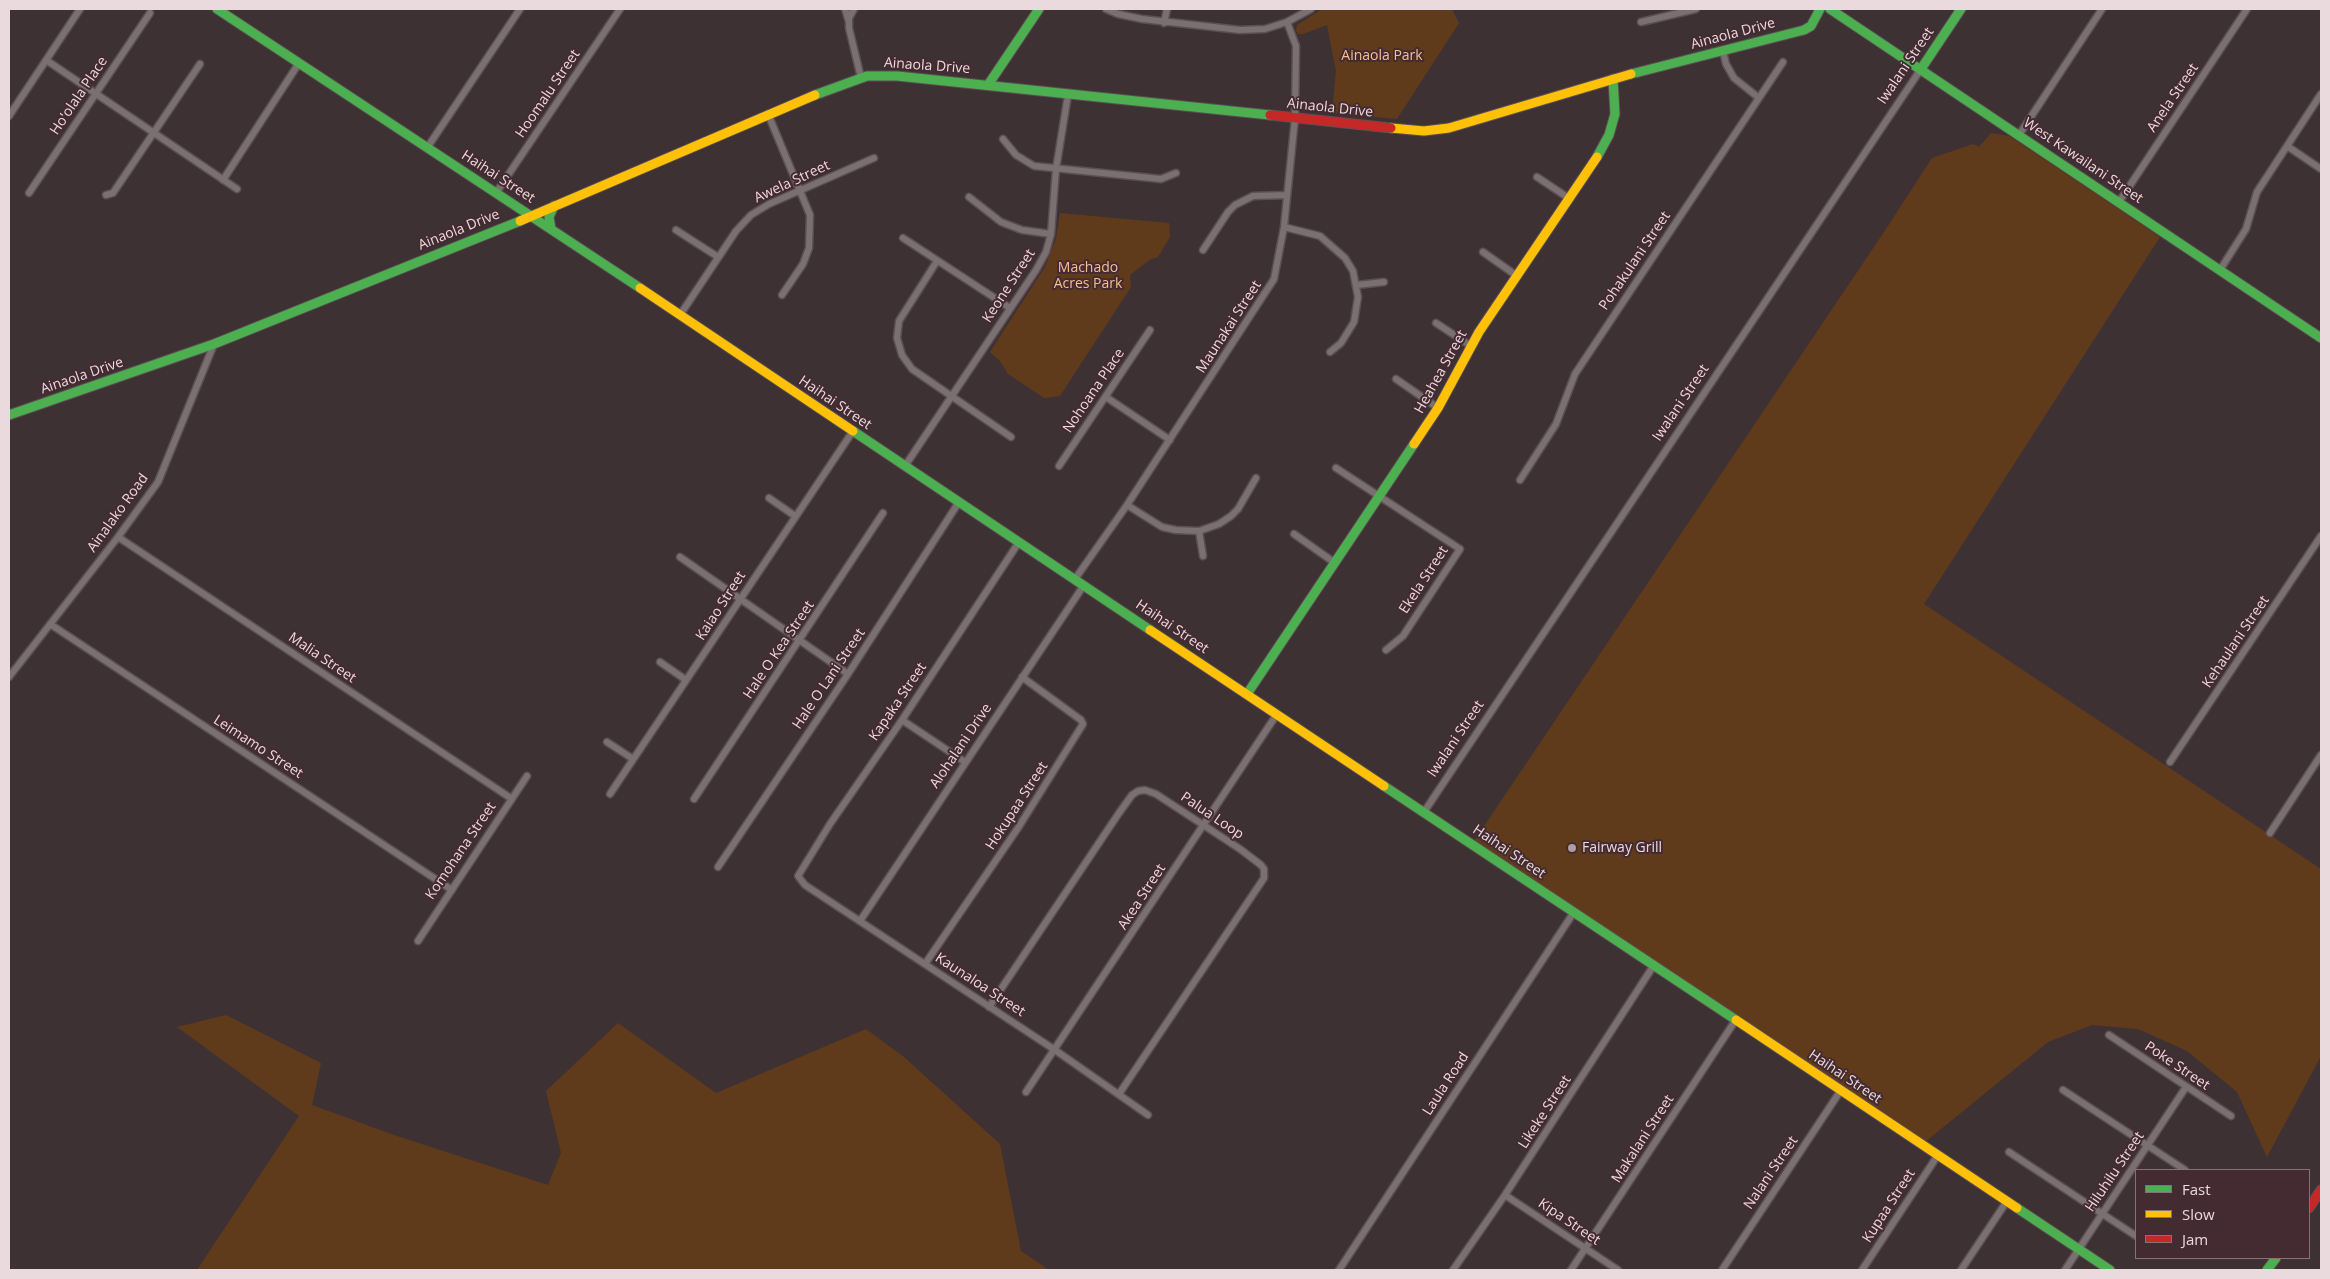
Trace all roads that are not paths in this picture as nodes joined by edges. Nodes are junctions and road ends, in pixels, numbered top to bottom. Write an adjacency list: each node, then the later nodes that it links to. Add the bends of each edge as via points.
1 (80, 9): 23 (street)
2 (219, 9): 25 (street, Haihai Street)
3 (520, 9): 42 (street)
4 (620, 9): 52 (street, Hoomalu Street)
5 (845, 9): 20 (street)
6 (854, 9): 20 (street)
7 (1040, 9): 30 (street)
8 (1106, 9): 21 (street)
9 (1167, 9): 21 (street)
10 (1311, 9): 18 (street)
11 (1696, 9): 19 (street)
12 (1820, 9): 22 (street, Ainaola Drive, via 1804,30)
13 (1830, 9): 27 (street, West Kawailani Street)
14 (1961, 9): 27 (street, Iwalani Street)
15 (2102, 9): 39 (street)
16 (2247, 9): 57 (street, Anela Street)
17 (150, 13): 31 (street, Ho'olala Place)
18 (1287, 22): 21 (street, via 1240,30); 37 (street, Maunakai Street, via 1296,46)
19 (1641, 22)
20 (849, 23): 28 (street)
21 (1164, 23)
22 (1723, 51): 29 (street, Ainaola Drive); 34 (street, via 1734,78)
23 (46, 60): 31 (street); 36 (street)
24 (1783, 62): 34 (street, Pohakulani Street)
25 (299, 63): 42 (street, Haihai Street); 48 (street)
26 (200, 64): 38 (street)
27 (1920, 69): 39 (street, West Kawailani Street); 132 (street, Iwalani Street)
28 (861, 78): 30 (street, Ainaola Drive, via 897,76); 35 (street, Ainaola Drive)
29 (1613, 80): 37 (street, Ainaola Drive, via 1449,128 1424,131); 56 (street, Heahea Street, via 1615,109 1612,127)
30 (988, 85): 33 (street, Ainaola Drive)
31 (96, 94): 38 (street); 51 (street, Ho'olala Place)
32 (2321, 94): 41 (street)
33 (1068, 95): 37 (street, Ainaola Drive); 44 (street, Keone Street)
34 (1759, 98): 94 (street, Pohakulani Street, via 1575,374 1556,424)
35 (768, 114): 50 (street); 58 (street, Ainaola Drive)
36 (9, 116)
37 (1295, 118): 54 (street, Maunakai Street)
38 (154, 133): 48 (street); 53 (street, via 113,193)
39 (2019, 135): 57 (street, West Kawailani Street)
40 (1002, 139): 44 (street, via 1034,166)
41 (2287, 146): 45 (street); 69 (street, via 2257,192 2246,229)
42 (427, 148): 52 (street, Haihai Street)
43 (874, 158): 50 (street, Awela Street)
44 (1056, 169): 46 (street, via 1161,179); 63 (street, Keone Street)
45 (2321, 169)
46 (1176, 173)
47 (1537, 177): 56 (street)
48 (223, 180): 49 (street)
49 (237, 189)
50 (800, 191): 67 (street, Awela Street, via 751,215); 73 (street, via 810,215 809,248 803,264)
51 (29, 193)
52 (496, 193): 59 (street, Haihai Street)
53 (106, 195)
54 (1287, 195): 60 (street, Maunakai Street); 65 (street, via 1253,196 1235,205)
55 (969, 197): 63 (street, via 1002,222 1022,230)
56 (1570, 199): 70 (street, Heahea Street)
57 (2119, 202): 69 (street, West Kawailani Street)
58 (554, 206): 59 (street, Ainaola Drive); 61 (street, via 549,218)
59 (531, 216): 61 (street, Haihai Street); 79 (street, Ainaola Drive)
60 (1284, 227): 72 (street, via 1320,236 1334,246 1346,258); 89 (street, Maunakai Street, via 1278,267 1268,292)
61 (552, 229): 75 (street, Haihai Street)
62 (676, 230): 67 (street)
63 (1051, 234): 74 (street, Keone Street, via 1036,270)
64 (903, 238): 68 (street)
65 (1203, 250)
66 (1484, 252): 70 (street)
67 (718, 257): 75 (street, Awela Street)
68 (937, 261): 74 (street); 83 (street, via 902,312 897,338 902,355 912,369)
69 (2220, 270): 78 (street, West Kawailani Street)
70 (1517, 276): 80 (street, Heahea Street)
71 (1384, 282): 72 (street)
72 (1357, 284): 81 (street, via 1354,322 1341,343)
73 (782, 295)
74 (1010, 308): 83 (street, Keone Street)
75 (680, 315): 87 (street, Haihai Street)
76 (1436, 323): 80 (street)
77 (1150, 330): 84 (street, Nohoana Place)
78 (2321, 337)
79 (214, 344): 86 (street, Ainaola Drive); 104 (street, Ainalako Road, via 160,476)
80 (1471, 346): 85 (street, Heahea Street)
81 (1330, 352)
82 (1396, 379): 85 (street)
83 (951, 396): 88 (street); 90 (street, Keone Street)
84 (1106, 397): 89 (street); 91 (street, Nohoana Place)
85 (1438, 408): 95 (street, Heahea Street)
86 (9, 416)
87 (853, 431): 90 (street, Haihai Street); 100 (street, Kaiao Street)
88 (1011, 437)
89 (1170, 440): 98 (street, Maunakai Street)
90 (905, 466): 97 (street, Haihai Street)
91 (1059, 466)
92 (1336, 468): 95 (street)
93 (1256, 478): 101 (street, via 1231,516)
94 (1520, 480)
95 (1379, 496): 108 (street, Heahea Street); 114 (street, Ekela Street, via 1460,549 1403,636)
96 (769, 498): 100 (street)
97 (959, 502): 105 (street, Haihai Street); 116 (street, Hale O Lani Street)
98 (1127, 505): 101 (street, via 1162,527); 109 (street, Maunakai Street)
99 (883, 513): 113 (street, Hale O Kea Street)
100 (795, 516): 111 (street, Kaiao Street)
101 (1198, 531): 106 (street)
102 (1294, 534): 108 (street)
103 (2321, 536): 127 (street, Kehaulani Street)
104 (118, 537): 112 (street, Ainalako Road); 130 (street, Malia Street)
105 (1019, 542): 109 (street, Haihai Street); 122 (street, Kapaka Street)
106 (1202, 556)
107 (680, 557): 111 (street)
108 (1335, 563): 120 (street, Heahea Street)
109 (1075, 579): 110 (street, Haihai Street)
110 (1084, 585): 118 (street, Alohalani Drive); 120 (street, Haihai Street)
111 (741, 599): 113 (street); 119 (street, Kaiao Street)
112 (50, 624): 117 (street, Ainalako Road); 137 (street, Leimamo Street)
113 (801, 639): 116 (street); 131 (street, Hale O Kea Street)
114 (1386, 650)
115 (660, 662): 119 (street)
116 (848, 674): 135 (street, Hale O Lani Street)
117 (9, 677)
118 (1022, 677): 126 (street, Alohalani Drive); 141 (street, Hokupaa Street, via 1083,724 1018,828)
119 (686, 680): 125 (street, Kaiao Street)
120 (1247, 694): 121 (street, Haihai Street)
121 (1277, 714): 132 (street, Haihai Street); 133 (street, Akea Street)
122 (902, 720): 126 (street); 136 (street, Kapaka Street)
123 (606, 742): 125 (street)
124 (2321, 755): 134 (street)
125 (633, 760): 129 (street, Kaiao Street)
126 (966, 762): 139 (street, Alohalani Drive)
127 (2170, 762)
128 (527, 776): 130 (street, Komohana Street)
129 (610, 794)
130 (512, 799): 137 (street, Komohana Street)
131 (694, 799)
132 (1424, 812): 138 (street, Haihai Street)
133 (1204, 826): 143 (street, Palua Loop, via 1156,794 1145,790 1132,795); 146 (street, Akea Street); 151 (street, Palua Loop, via 1261,865 1264,878)
134 (2270, 833)
135 (718, 867)
136 (798, 876): 139 (street, Kaunaloa Street, via 805,885)
137 (452, 890): 140 (street, Komohana Street)
138 (1574, 912): 142 (street, Haihai Street); 167 (street, Laula Road)
139 (860, 921): 141 (street, Kaunaloa Street)
140 (418, 941)
141 (925, 964): 143 (street, Kaunaloa Street)
142 (1654, 966): 144 (street, Haihai Street); 159 (street, Likeke Street)
143 (989, 1006): 146 (street, Kaunaloa Street)
144 (1736, 1021): 148 (street, Haihai Street); 164 (street, Makalani Street)
145 (2109, 1035): 147 (street, Poke Street)
146 (1055, 1050): 150 (street, Akea Street); 151 (street, Kaunaloa Street)
147 (2186, 1088): 153 (street, Poke Street); 154 (street, Hiluhilu Street)
148 (1841, 1090): 156 (street, Haihai Street); 171 (street, Nalani Street)
149 (2063, 1090): 154 (street)
150 (1026, 1092)
151 (1119, 1094): 152 (street, Kaunaloa Street)
152 (1148, 1115)
153 (2231, 1116)
154 (2148, 1145): 157 (street); 162 (street, Hiluhilu Street)
155 (2009, 1152): 162 (street)
156 (1938, 1155): 160 (street, Haihai Street); 172 (street, Kupaa Street)
157 (2184, 1169)
158 (2321, 1190): 161 (street)
159 (1506, 1195): 164 (street, Kipa Street); 168 (street, Likeke Street)
160 (2008, 1201): 165 (street, Haihai Street); 173 (street)
161 (2310, 1206)
162 (2102, 1214): 163 (street); 165 (street, Hiluhilu Street)
163 (2135, 1235)
164 (1586, 1249): 169 (street, Makalani Street); 170 (street, Kipa Street)
165 (2079, 1250): 174 (street, Hiluhilu Street); 175 (street, Haihai Street)
166 (2275, 1259): 176 (street)
167 (1339, 1270)
168 (1453, 1270)
169 (1571, 1270)
170 (1618, 1270)
171 (1722, 1270)
172 (1862, 1270)
173 (1961, 1270)
174 (2065, 1270)
175 (2110, 1270)
176 (2268, 1270)

